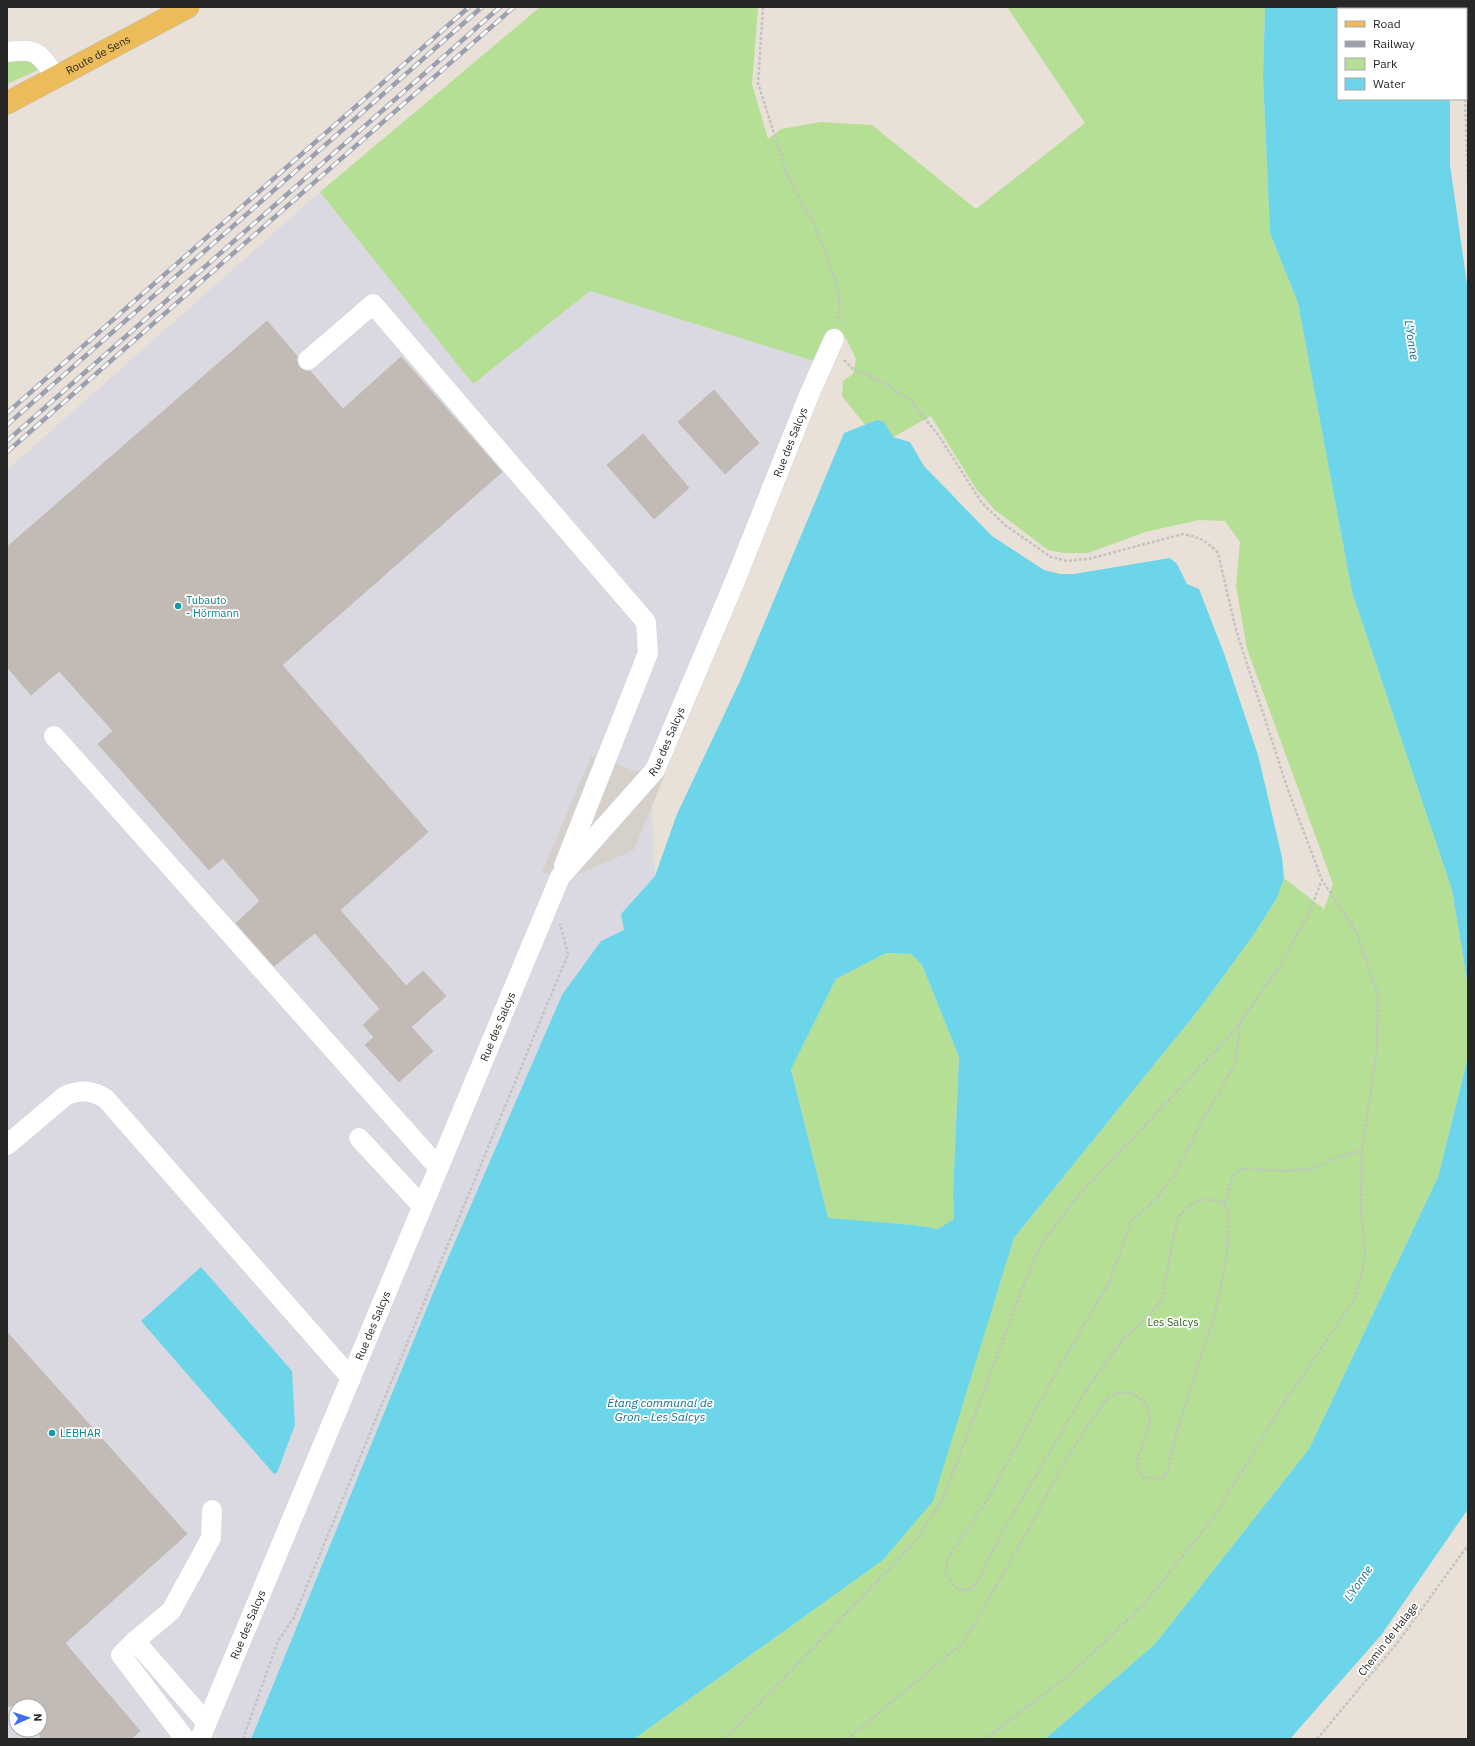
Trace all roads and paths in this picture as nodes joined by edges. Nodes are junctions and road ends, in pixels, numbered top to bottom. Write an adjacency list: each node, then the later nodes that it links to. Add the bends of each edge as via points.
1 (188, 7): 6 (main road, Route de Sens)
2 (763, 7): 10 (path, via 758,83 787,174 816,229 836,281 840,305)
3 (1468, 30): 4 (path)
4 (1467, 40)
5 (7, 52): 6 (street, via 26,49 40,55)
6 (56, 77): 8 (main road, Route de Sens)
7 (1465, 100): 9 (path)
8 (7, 103)
9 (1468, 184)
10 (834, 340): 13 (path, via 840,355 853,369 880,381 908,399 939,436 982,503 1005,525 1050,556 1067,560 1088,559 1183,534 1198,537 1209,543 1218,553 1236,630 1285,783); 14 (street, Rue des Salcys, via 655,770)
11 (308, 360): 14 (street, via 373,304 646,622 648,653)
12 (54, 736): 19 (street)
13 (1322, 880): 15 (path, via 1309,913 1279,967); 18 (path, via 1356,931 1378,995 1377,1049)
14 (556, 886): 19 (street, Rue des Salcys); 28 (path, via 568,954 294,1617 278,1641)
15 (1240, 1021): 21 (path, via 1236,1062 1202,1121 1179,1168 1158,1197 1131,1222 1109,1283 1054,1376 989,1497 948,1559 946,1574 956,1587 962,1590 971,1588 978,1581 1003,1531 1090,1384 1125,1337 1151,1314 1162,1299 1179,1216 1190,1206 1204,1199 1222,1202); 29 (path, via 1077,1197 1043,1241 1026,1279 943,1499 915,1542)
16 (359, 1138): 20 (street)
17 (7, 1145): 22 (street, via 65,1096 74,1092 97,1093 111,1105)
18 (1362, 1150): 21 (path, via 1330,1160 1312,1169 1282,1171 1242,1168 1235,1173 1231,1181); 31 (path, via 1361,1211 1365,1256 1362,1277 1354,1300 1283,1404 1214,1517 1145,1603 1074,1671)
19 (438, 1167): 20 (street, Rue des Salcys)
20 (422, 1206): 22 (street, Rue des Salcys)
21 (1225, 1206): 30 (path, via 1229,1222 1226,1261 1216,1309 1164,1477 1144,1477 1138,1469 1138,1456 1148,1431 1148,1408 1142,1400 1129,1392 1108,1397 1060,1470 964,1642)
22 (351, 1378): 26 (street, Rue des Salcys)
23 (212, 1510): 25 (street, via 211,1538 171,1611)
24 (1468, 1545): 32 (path, Chemin de Halage, via 1398,1642)
25 (135, 1641): 26 (street); 27 (street, via 121,1655)
26 (203, 1730)
27 (185, 1739)
28 (243, 1739)
29 (725, 1739)
30 (847, 1739)
31 (985, 1739)
32 (1318, 1739)

